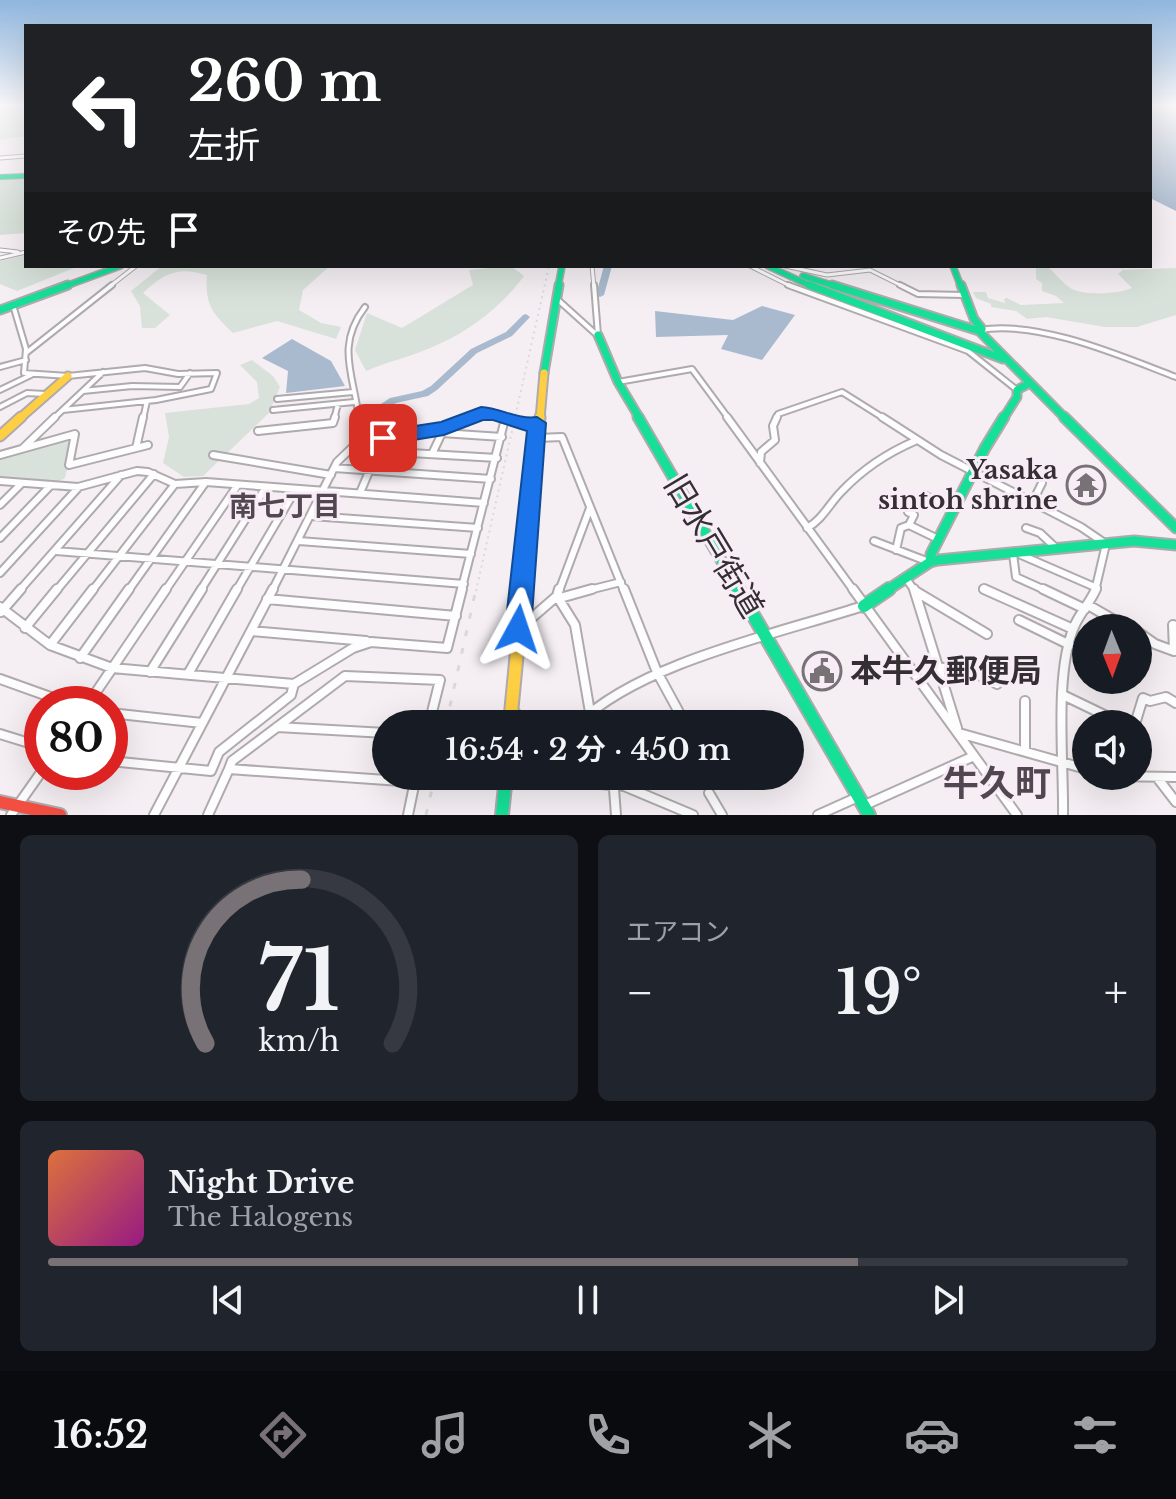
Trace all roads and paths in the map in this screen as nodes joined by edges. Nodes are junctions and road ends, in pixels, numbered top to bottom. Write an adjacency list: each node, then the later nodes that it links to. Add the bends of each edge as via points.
1 (24, 156): 2 (street)
2 (0, 158)
3 (24, 176): 4 (main road)
4 (0, 177)
5 (0, 250): 6 (street)
6 (24, 252): 7 (street)
7 (0, 258)
8 (115, 268): 19 (main road)
9 (134, 268): 24 (street)
10 (562, 268): 18 (main road)
11 (592, 268): 23 (street, 旧水戸街道)
12 (754, 268): 35 (street, via 794,288 968,351)
13 (772, 268): 25 (main road)
14 (781, 268): 22 (main road)
15 (791, 268): 17 (street, via 848,277 870,270 918,294)
16 (954, 268): 17 (main road)
17 (964, 295): 22 (main road)
18 (557, 298): 23 (street); 47 (main road)
19 (13, 305): 21 (main road); 24 (street, via 22,320)
20 (365, 307): 37 (street, via 349,331)
21 (1, 309)
22 (980, 330): 25 (main road); 31 (street, via 1007,328 1096,349)
23 (598, 335): 32 (main road, 旧水戸街道)
24 (27, 356): 26 (street); 29 (street, via 23,369)
25 (1003, 359): 33 (main road)
26 (0, 367)
27 (104, 372): 28 (street, via 145,368); 30 (street); 36 (street)
28 (190, 373): 36 (street, via 180,387); 40 (street, via 217,373 211,389)
29 (32, 374): 30 (street); 34 (street)
30 (68, 376): 38 (main road)
31 (1176, 377)
32 (618, 382): 62 (street, via 692,369); 136 (main road, 旧水戸街道)
33 (1028, 384): 35 (main road); 93 (main road)
34 (0, 390)
35 (1017, 390): 64 (main road)
36 (83, 391): 44 (street)
37 (353, 392): 39 (street); 41 (street)
38 (45, 394): 43 (street, via 27,393); 49 (main road)
39 (277, 399)
40 (147, 401): 44 (street); 55 (street)
41 (354, 402): 42 (street); 52 (street)
42 (338, 404): 45 (street); 48 (street, via 333,423)
43 (0, 407)
44 (63, 410): 56 (street)
45 (273, 410)
46 (505, 419): 47 (street); 50 (street); 57 (street, via 473,415 444,428 383,438)
47 (537, 423): 51 (main road)
48 (258, 431)
49 (0, 436)
50 (502, 437): 58 (street, via 442,433); 61 (street)
51 (536, 438): 85 (street, via 562,437); 131 (main road)
52 (361, 439): 57 (street, via 358,452); 65 (street)
53 (916, 441): 62 (street, via 836,392 778,414 775,440 761,452); 64 (street); 91 (street, via 869,464 824,518)
54 (148, 445): 55 (street)
55 (136, 448): 56 (street, via 69,465 75,434)
56 (21, 450): 59 (street)
57 (376, 453): 58 (street); 63 (street)
58 (432, 454): 61 (street)
59 (0, 455)
60 (213, 455): 65 (street)
61 (497, 458): 68 (street)
62 (760, 463): 91 (street)
63 (369, 470): 65 (street); 68 (street); 80 (street)
64 (973, 471): 83 (street); 86 (main road)
65 (333, 472): 79 (street)
66 (121, 474): 67 (street); 76 (street); 102 (street)
67 (154, 474): 73 (street); 104 (street)
68 (491, 479): 82 (street)
69 (0, 481): 71 (street)
70 (206, 482): 73 (street); 75 (street); 107 (street)
71 (22, 483): 74 (street); 84 (street)
72 (1042, 483): 83 (street)
73 (175, 484): 106 (street)
74 (51, 485): 76 (street); 94 (street)
75 (237, 485): 77 (street); 108 (street)
76 (78, 487): 113 (street)
77 (266, 487): 78 (street); 110 (street)
78 (296, 489): 79 (street); 111 (street)
79 (324, 490): 80 (street); 88 (street)
80 (360, 493): 82 (street)
81 (924, 495): 86 (street)
82 (484, 503): 90 (street)
83 (1032, 503): 98 (street)
84 (0, 505)
85 (590, 508): 115 (street); 120 (street)
86 (953, 510): 95 (main road)
87 (908, 512): 89 (street, via 914,515)
88 (312, 516): 90 (street); 96 (street)
89 (909, 525): 95 (street); 101 (street, via 901,528)
90 (478, 528): 105 (street)
91 (807, 528): 122 (street)
92 (1026, 528): 100 (street)
93 (1176, 528)
94 (0, 538)
95 (938, 539): 109 (main road)
96 (299, 541): 105 (street); 112 (street)
97 (874, 541): 101 (street)
98 (1106, 544): 99 (main road); 100 (main road); 117 (street)
99 (1176, 545)
100 (1057, 549): 103 (main road)
101 (896, 550): 109 (street)
102 (56, 551): 104 (street); 124 (street)
103 (1014, 552): 109 (main road); 117 (street); 123 (street, via 1016,577)
104 (88, 554): 106 (street); 130 (street)
105 (471, 554): 116 (street)
106 (121, 556): 107 (street); 139 (street)
107 (153, 557): 108 (street); 141 (street)
108 (184, 561): 110 (street); 142 (street)
109 (930, 562): 114 (main road)
110 (217, 564): 111 (street); 145 (street)
111 (250, 566): 112 (street); 146 (street)
112 (284, 569): 116 (street); 121 (street)
113 (0, 573)
114 (907, 580): 119 (street); 122 (main road)
115 (621, 582): 120 (street); 144 (street)
116 (464, 584): 127 (street)
117 (1097, 588): 123 (street)
118 (983, 589): 132 (street)
119 (914, 590): 134 (street); 143 (street)
120 (559, 597): 131 (street); 158 (street, via 576,627)
121 (267, 599): 127 (street); 133 (street)
122 (864, 606): 136 (street); 167 (street)
123 (1086, 607): 125 (street); 126 (street)
124 (1, 610): 130 (street)
125 (1082, 614)
126 (1100, 614)
127 (456, 616): 137 (street, via 447,648)
128 (1019, 620): 140 (street)
129 (1173, 625): 138 (street, via 1174,651)
130 (25, 628): 139 (street)
131 (518, 629): 157 (main road)
132 (1072, 629)
133 (251, 631): 137 (street); 148 (street)
134 (987, 634)
135 (1072, 634): 140 (street)
136 (768, 637): 144 (street); 187 (main road, 旧水戸街道)
137 (371, 642): 149 (street)
138 (1152, 642)
139 (50, 645): 141 (street)
140 (1070, 645): 153 (street)
141 (80, 658): 142 (street)
142 (112, 668): 145 (street); 151 (street)
143 (940, 668): 150 (street, via 963,667); 167 (street)
144 (657, 672): 159 (street); 160 (street)
145 (149, 673): 146 (street)
146 (188, 674): 148 (street)
147 (0, 679): 152 (street)
148 (225, 679): 149 (street); 164 (street)
149 (294, 684): 175 (street, via 291,695 219,752 211,771)
150 (997, 684)
151 (100, 686)
152 (24, 688)
153 (1065, 696): 161 (street); 173 (street)
154 (1025, 701): 170 (street)
155 (1176, 703): 162 (street, via 1166,697 1143,698)
156 (432, 710): 165 (street, via 440,680 345,676)
157 (512, 710)
158 (588, 710)
159 (595, 710)
160 (678, 710)
161 (1094, 710)
162 (1139, 710)
163 (128, 715): 164 (street)
164 (202, 723): 175 (street)
165 (277, 727): 166 (street); 176 (street, via 232,761)
166 (372, 732)
167 (958, 733): 170 (street); 171 (street)
168 (0, 734): 169 (street)
169 (24, 741)
170 (1025, 751): 173 (street)
171 (974, 756): 187 (street); 201 (street)
172 (128, 762): 175 (street)
173 (1065, 762): 174 (street); 202 (street)
174 (1072, 764)
175 (180, 766): 192 (street)
176 (229, 769): 177 (street); 193 (street)
177 (372, 777)
178 (1176, 777): 180 (street)
179 (1152, 779): 180 (street)
180 (1158, 779): 189 (street)
181 (29, 790): 190 (street)
182 (413, 790): 194 (street)
183 (506, 790): 195 (main road)
184 (614, 790): 196 (street)
185 (634, 790): 197 (street)
186 (709, 793): 198 (street)
187 (861, 801): 199 (street); 200 (main road, 旧水戸街道)
188 (0, 802): 190 (main road)
189 (1176, 802)
190 (14, 811): 191 (main road)
191 (60, 815)
192 (154, 815)
193 (208, 815)
194 (408, 815)
195 (502, 815)
196 (616, 815)
197 (693, 815)
198 (722, 815)
199 (818, 815)
200 (869, 815)
201 (1017, 815)
202 (1063, 815)

